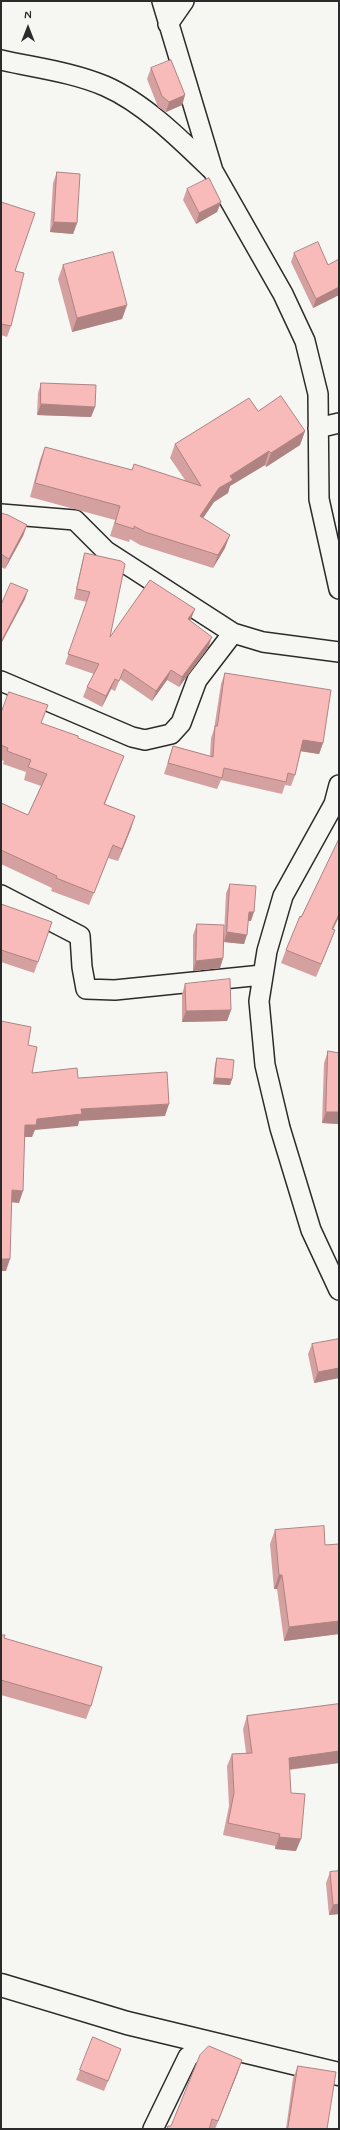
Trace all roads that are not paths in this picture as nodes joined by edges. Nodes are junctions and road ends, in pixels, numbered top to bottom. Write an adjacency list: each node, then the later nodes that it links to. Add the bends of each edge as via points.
1 (162, 1): 3 (street)
2 (184, 1): 3 (street)
3 (168, 24): 5 (street)
4 (1, 60): 5 (street, via 79,76 107,87 132,102 175,135)
5 (214, 171): 7 (street, via 283,294 305,341 318,394)
6 (339, 423): 7 (street)
7 (318, 428): 9 (street, via 319,499)
8 (1, 514): 10 (street, via 75,520 106,551)
9 (339, 589)
10 (233, 633): 11 (street, via 263,642); 12 (street, via 197,680 181,723 171,734 146,740 132,737)
11 (339, 652)
12 (1, 681)
13 (339, 785): 15 (street, via 334,804 283,896)
14 (1, 895): 15 (street, via 80,936 86,989 115,990)
15 (262, 975): 16 (street, via 259,1001 265,1065 280,1128 311,1230)
16 (339, 1290)
17 (1, 1985): 18 (street, via 127,2023)
18 (207, 2042): 19 (street); 20 (street, via 188,2057)
19 (339, 2074)
20 (153, 2129)

